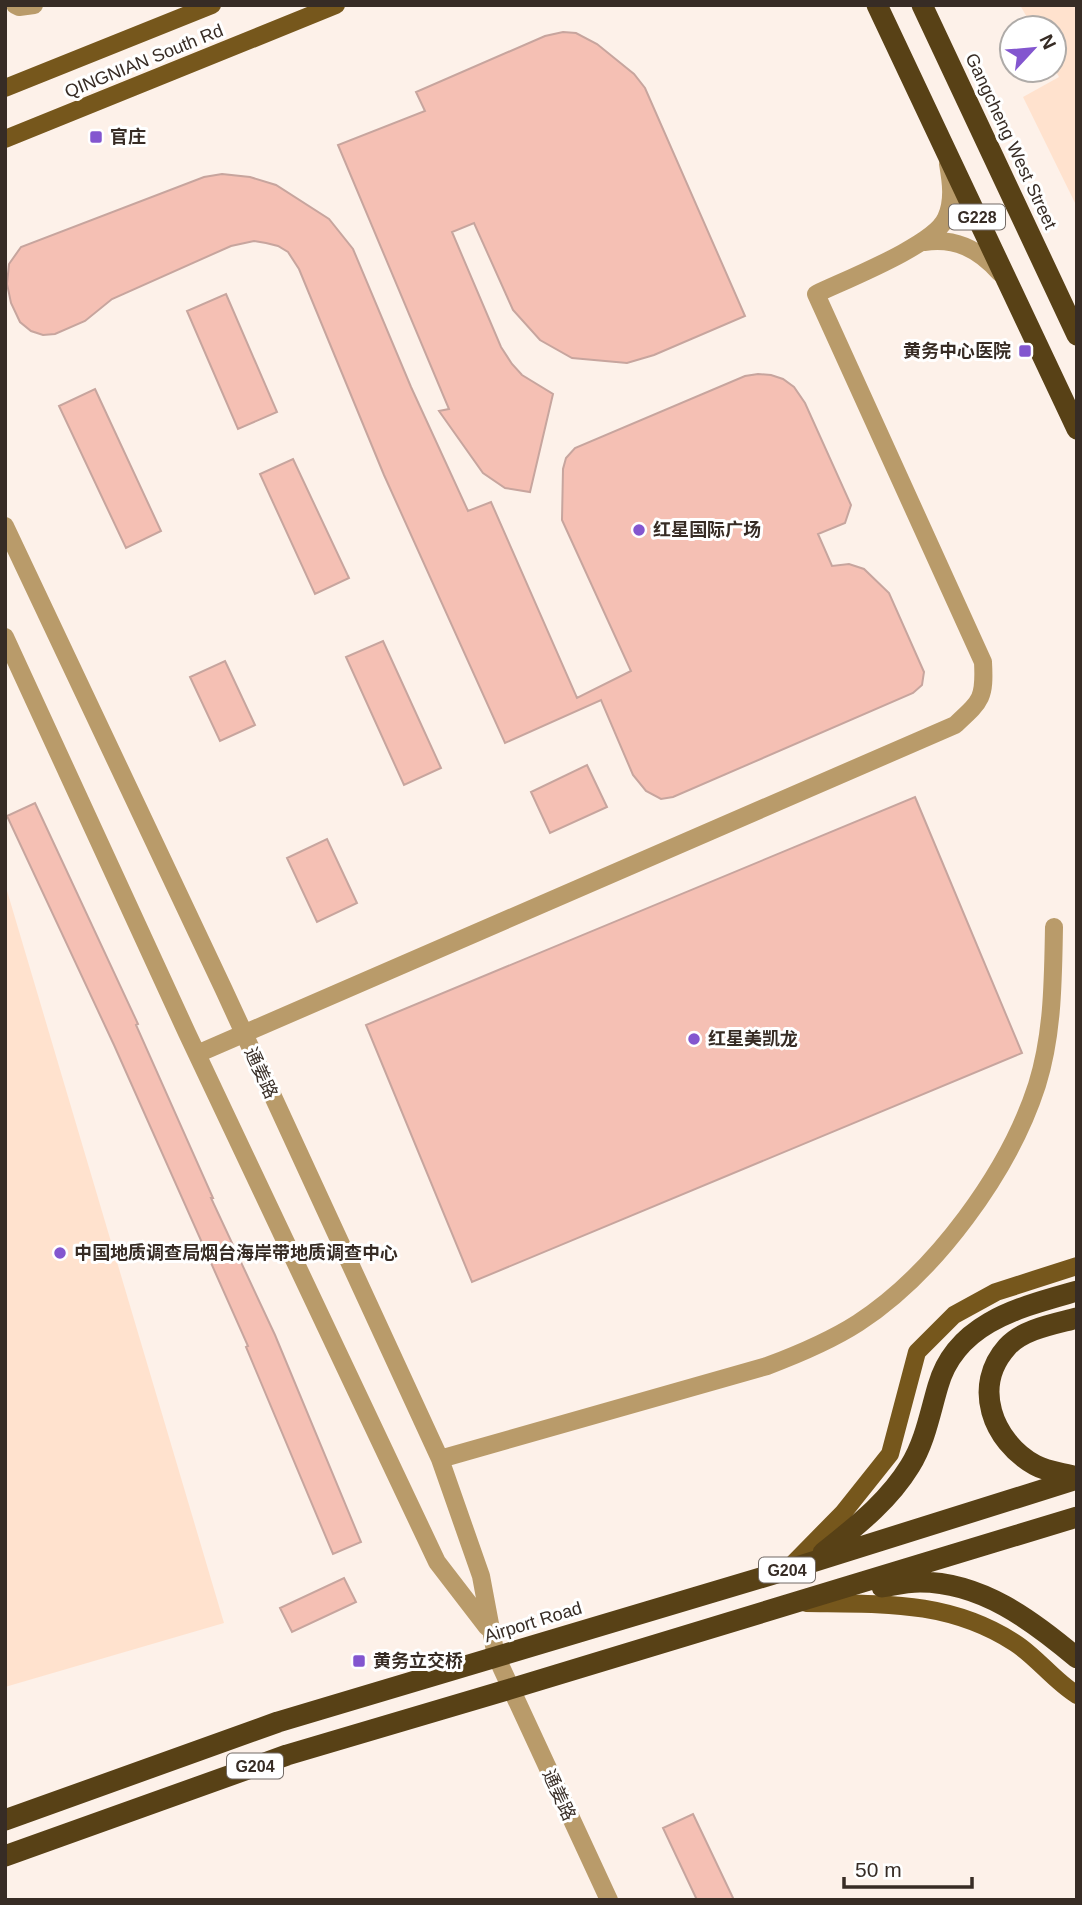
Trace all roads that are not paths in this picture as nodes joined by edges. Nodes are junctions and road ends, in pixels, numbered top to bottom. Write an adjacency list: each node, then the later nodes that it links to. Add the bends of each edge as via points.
1 (15, 5): 2 (street)
2 (34, 5)
3 (212, 5): 7 (main road, QINGNIAN South Rd)
4 (336, 5): 8 (main road, QINGNIAN South Rd)
5 (877, 5): 9 (highway, G228)
6 (922, 5): 12 (highway, Gangcheng West Street / G228)
7 (5, 89)
8 (5, 139)
9 (946, 153): 10 (street, via 951,182 946,219); 11 (highway, G228)
10 (920, 243): 11 (street, via 955,241 979,253); 18 (street, via 816,294 983,663 984,687 976,706 954,725)
11 (1008, 284): 14 (highway, G228)
12 (1071, 309): 13 (highway, Gangcheng West Street / G228)
13 (1077, 335)
14 (1077, 429)
15 (5, 526): 18 (street, 通姜路)
16 (5, 637): 19 (street, 通姜路)
17 (1054, 927): 23 (street, via 1053,1006 1037,1084 1013,1141 977,1203 908,1285 858,1323 767,1366)
18 (243, 1034): 19 (street); 23 (street, 通姜路)
19 (197, 1055): 30 (street, 通姜路, via 437,1562)
20 (1077, 1266): 27 (main road, via 996,1292 954,1315 916,1352 890,1454 843,1513)
21 (1077, 1291): 26 (highway, via 1026,1306 979,1327 956,1350 939,1382 929,1426 910,1466 876,1510)
22 (1077, 1318): 24 (highway, via 1034,1331 1008,1346 992,1373 989,1391 997,1430 1015,1450 1036,1466)
23 (440, 1460): 30 (street, 通姜路, via 481,1576)
24 (1077, 1478): 26 (highway, Airport Road / G204)
25 (1077, 1517): 28 (highway, G204)
26 (813, 1562): 27 (highway, Airport Road / G204)
27 (786, 1570): 31 (highway, Airport Road / G204)
28 (824, 1594): 29 (highway, G204); 32 (highway, via 920,1582 975,1590 1037,1625)
29 (796, 1602): 33 (highway, G204); 34 (main road, via 904,1604 971,1619 1016,1643)
30 (489, 1630): 31 (street, 通姜路)
31 (495, 1657): 33 (street, 通姜路); 35 (highway, Airport Road / G204, via 278,1722)
32 (1077, 1658)
33 (510, 1689): 36 (highway, G204, via 287,1755); 37 (street, 通姜路)
34 (1077, 1695)
35 (5, 1820)
36 (5, 1856)
37 (609, 1900)

